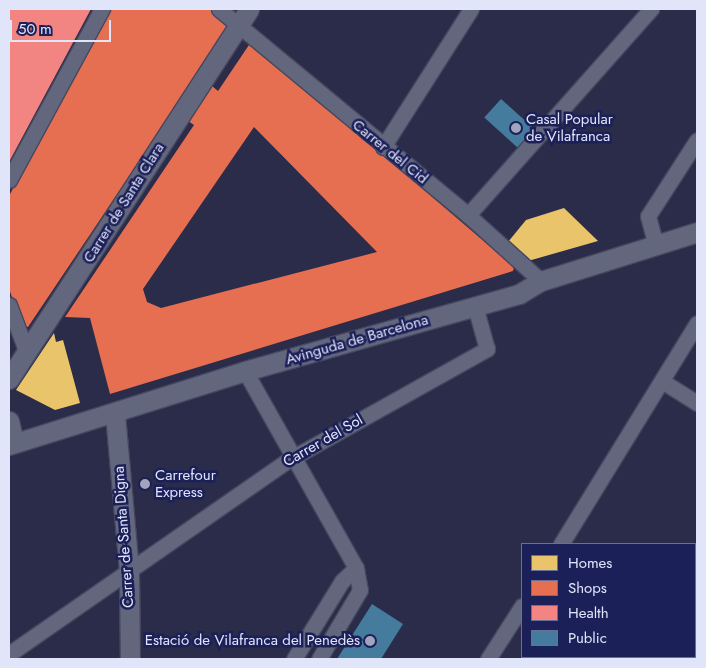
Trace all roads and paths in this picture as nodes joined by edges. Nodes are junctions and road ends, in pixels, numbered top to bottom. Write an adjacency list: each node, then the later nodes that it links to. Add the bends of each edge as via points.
1 (102, 9): 9 (street)
2 (219, 9): 6 (street, Carrer del Cid)
3 (249, 9): 6 (street, Carrer de Santa Clara)
4 (471, 9): 8 (street)
5 (650, 9): 10 (street)
6 (237, 25): 8 (street, Carrer del Cid); 17 (street, Carrer de Santa Clara)
7 (697, 140): 12 (street, via 648,216)
8 (383, 147): 10 (street, Carrer del Cid)
9 (9, 180)
10 (468, 215): 13 (street, Carrer del Cid)
11 (697, 232): 12 (street, Avinguda de Barcelona)
12 (656, 246): 13 (street, Avinguda de Barcelona)
13 (540, 281): 15 (street, Avinguda de Barcelona, via 519,294)
14 (9, 306): 17 (street)
15 (474, 306): 18 (street, Avinguda de Barcelona); 25 (street, Carrer del Sol, via 487,349)
16 (697, 323): 20 (street)
17 (27, 353): 19 (street, Carrer de Santa Clara)
18 (245, 371): 22 (street, Avinguda de Barcelona); 25 (street)
19 (9, 379)
20 (662, 381): 21 (street); 26 (street)
21 (697, 402)
22 (115, 414): 24 (street, Avinguda de Barcelona); 28 (street, Carrer de Santa Digna)
23 (9, 421): 24 (street)
24 (11, 444)
25 (290, 459): 27 (street); 28 (street, Carrer del Sol)
26 (563, 543)
27 (356, 568): 32 (street, via 342,581); 33 (street, via 360,590)
28 (129, 570): 30 (street, Carrer del Sol); 31 (street, Carrer de Santa Digna)
29 (521, 608): 34 (street)
30 (9, 654)
31 (130, 659)
32 (294, 659)
33 (319, 659)
34 (488, 659)

